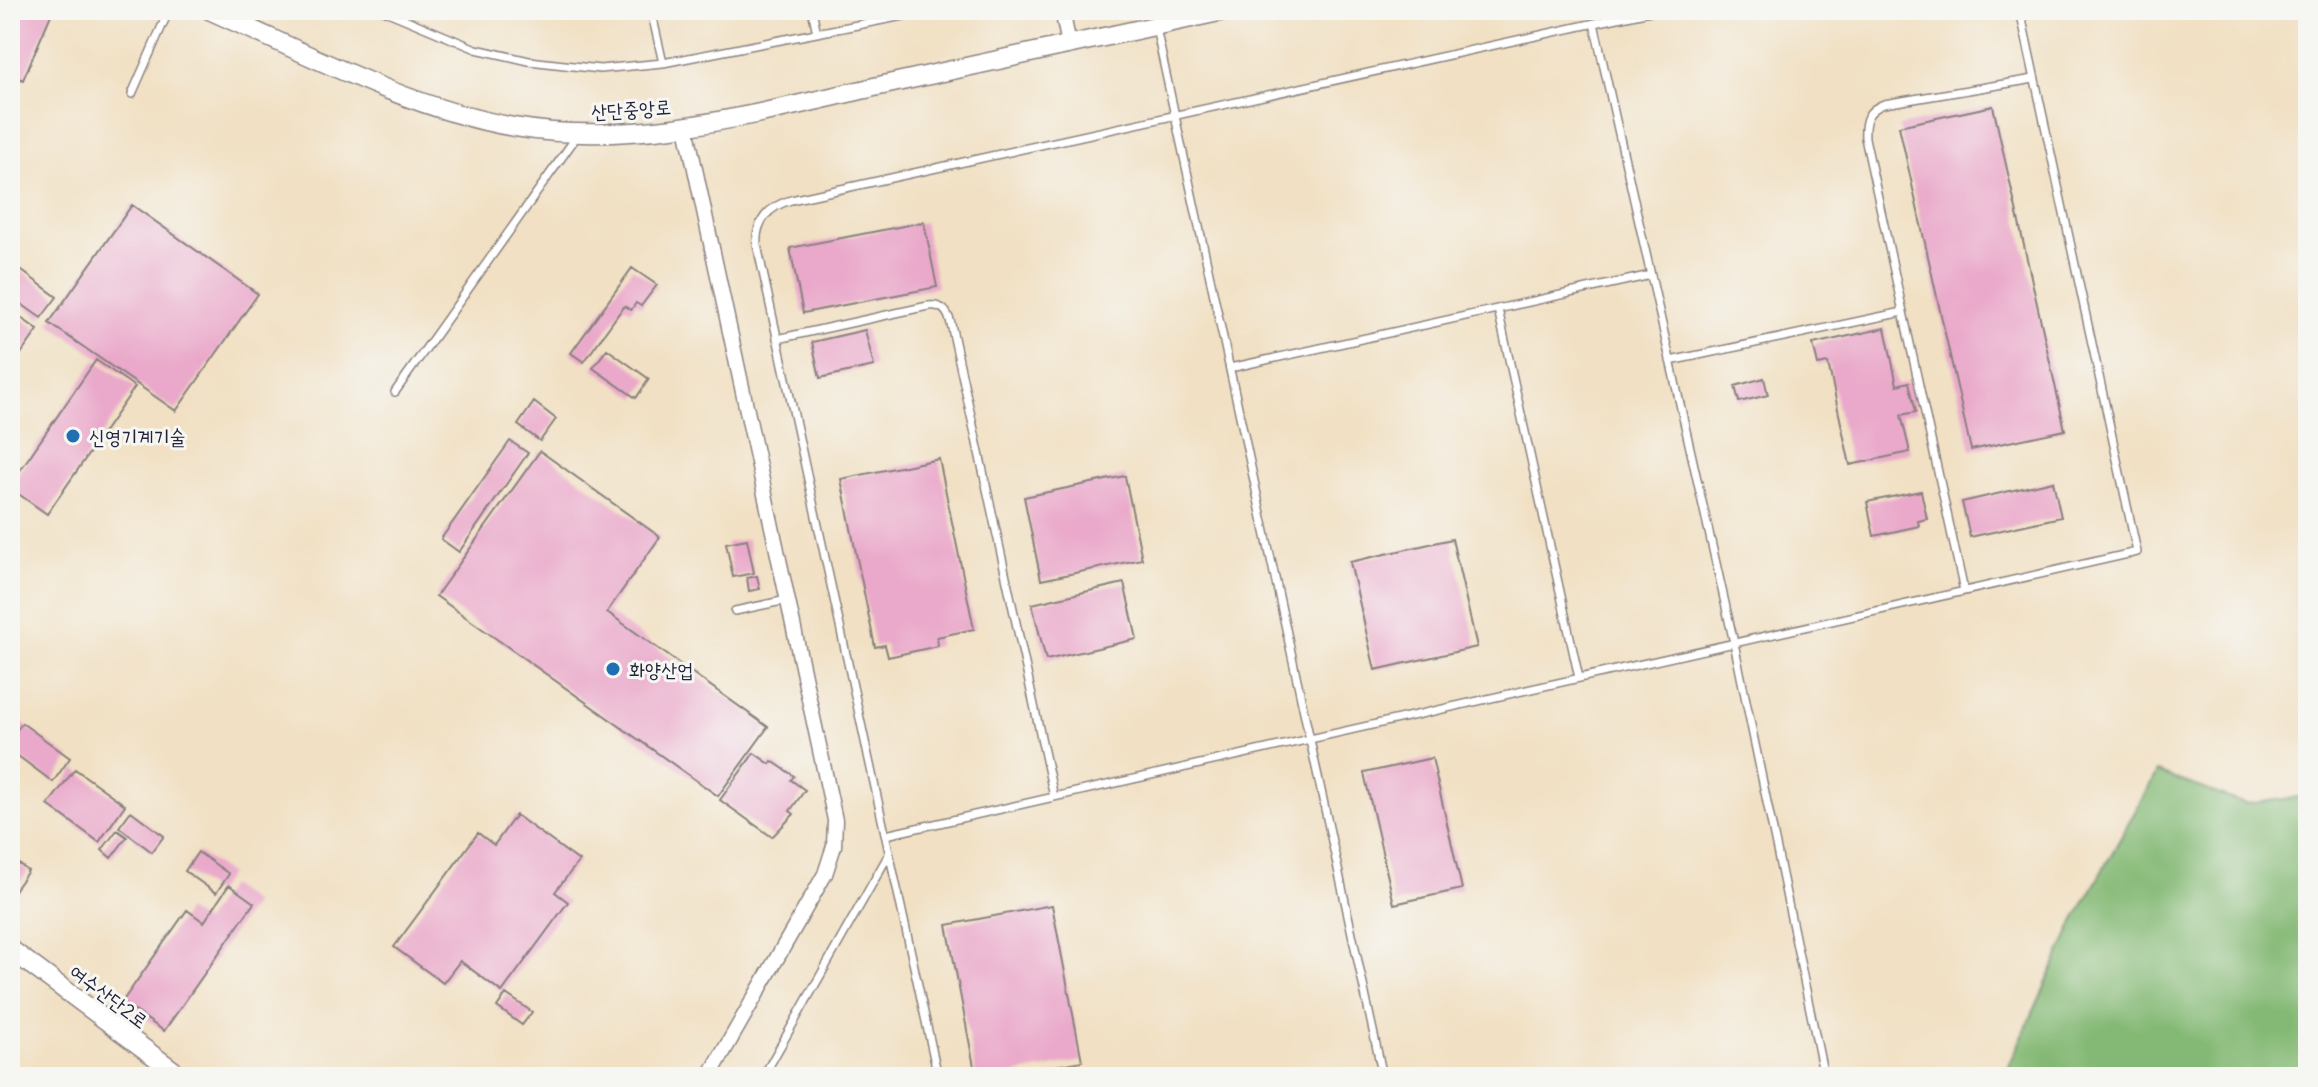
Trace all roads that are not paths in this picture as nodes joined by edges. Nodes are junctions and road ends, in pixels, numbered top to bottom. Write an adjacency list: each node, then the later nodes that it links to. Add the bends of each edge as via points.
1 (169, 10): 18 (lane)
2 (209, 10): 21 (street, 산단중앙로, via 357,76 462,115)
3 (383, 10): 11 (lane)
4 (651, 10): 16 (lane)
5 (812, 10): 14 (lane)
6 (934, 10): 14 (lane)
7 (1062, 10): 15 (street)
8 (1228, 10): 13 (street, 산단중앙로)
9 (1654, 10): 12 (lane)
10 (2020, 10): 17 (lane)
11 (398, 13): 16 (lane, via 468,47 529,61 600,69)
12 (1594, 23): 19 (lane); 22 (lane)
13 (1155, 26): 15 (street, 산단중앙로); 19 (lane)
14 (817, 33): 16 (lane)
15 (1069, 45): 20 (street, 산단중앙로)
16 (663, 63)
17 (2034, 79): 24 (lane, via 1884,104 1867,117 1865,138); 29 (lane, via 2137,552)
18 (132, 94)
19 (1175, 115): 25 (lane, via 776,205 761,221 756,240); 27 (lane)
20 (686, 127): 21 (street, 산단중앙로); 30 (street)
21 (579, 134): 28 (lane)
22 (1651, 275): 23 (lane); 26 (lane)
23 (1498, 309): 27 (lane); 33 (lane)
24 (1903, 312): 26 (lane); 29 (lane)
25 (777, 339): 35 (lane, via 928,306 946,312); 36 (lane)
26 (1670, 361): 32 (lane)
27 (1230, 368): 34 (lane)
28 (395, 392)
29 (1964, 591): 32 (lane)
30 (789, 599): 31 (lane); 40 (street, via 832,795 834,846 825,874)
31 (735, 611)
32 (1734, 643): 33 (lane); 44 (lane)
33 (1579, 678): 34 (lane)
34 (1310, 739): 35 (lane); 43 (lane)
35 (1054, 797): 36 (lane)
36 (886, 835): 37 (lane)
37 (889, 854): 41 (lane); 42 (lane)
38 (10, 949): 39 (street, 여수산단2로)
39 (182, 1077)
40 (709, 1077)
41 (763, 1077)
42 (938, 1077)
43 (1383, 1077)
44 (1824, 1077)

